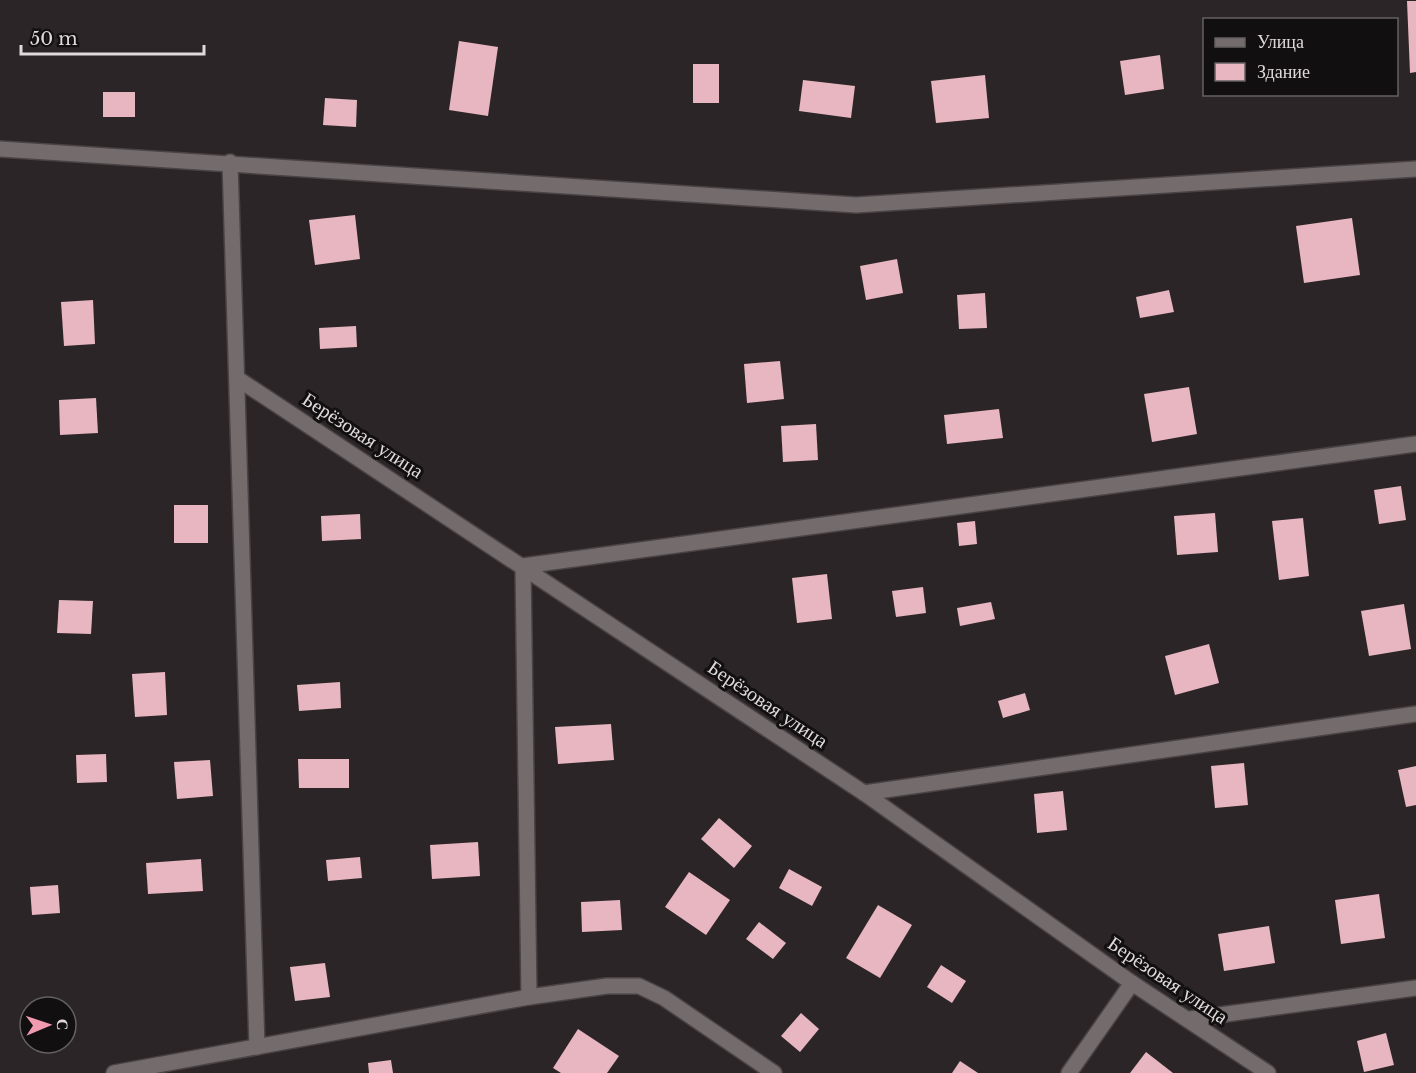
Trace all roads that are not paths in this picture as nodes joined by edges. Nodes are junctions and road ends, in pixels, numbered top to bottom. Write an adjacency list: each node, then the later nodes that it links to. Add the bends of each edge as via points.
1 (0, 149): 2 (street)
2 (230, 162): 3 (street, via 856,205); 4 (street)
3 (1416, 169)
4 (238, 379): 6 (street, Берёзовая улица); 13 (street)
5 (1416, 444): 6 (street)
6 (523, 566): 8 (street, Берёзовая улица); 11 (street)
7 (1416, 714): 8 (street)
8 (864, 793): 9 (street, Берёзовая улица)
9 (1131, 983): 12 (street, Берёзовая улица); 16 (street)
10 (1416, 988): 12 (street)
11 (529, 997): 13 (street); 15 (street, via 607,986 639,986 664,998)
12 (1190, 1019): 17 (street, Берёзовая улица)
13 (257, 1047): 14 (street)
14 (114, 1073)
15 (774, 1073)
16 (1069, 1073)
17 (1268, 1073)

